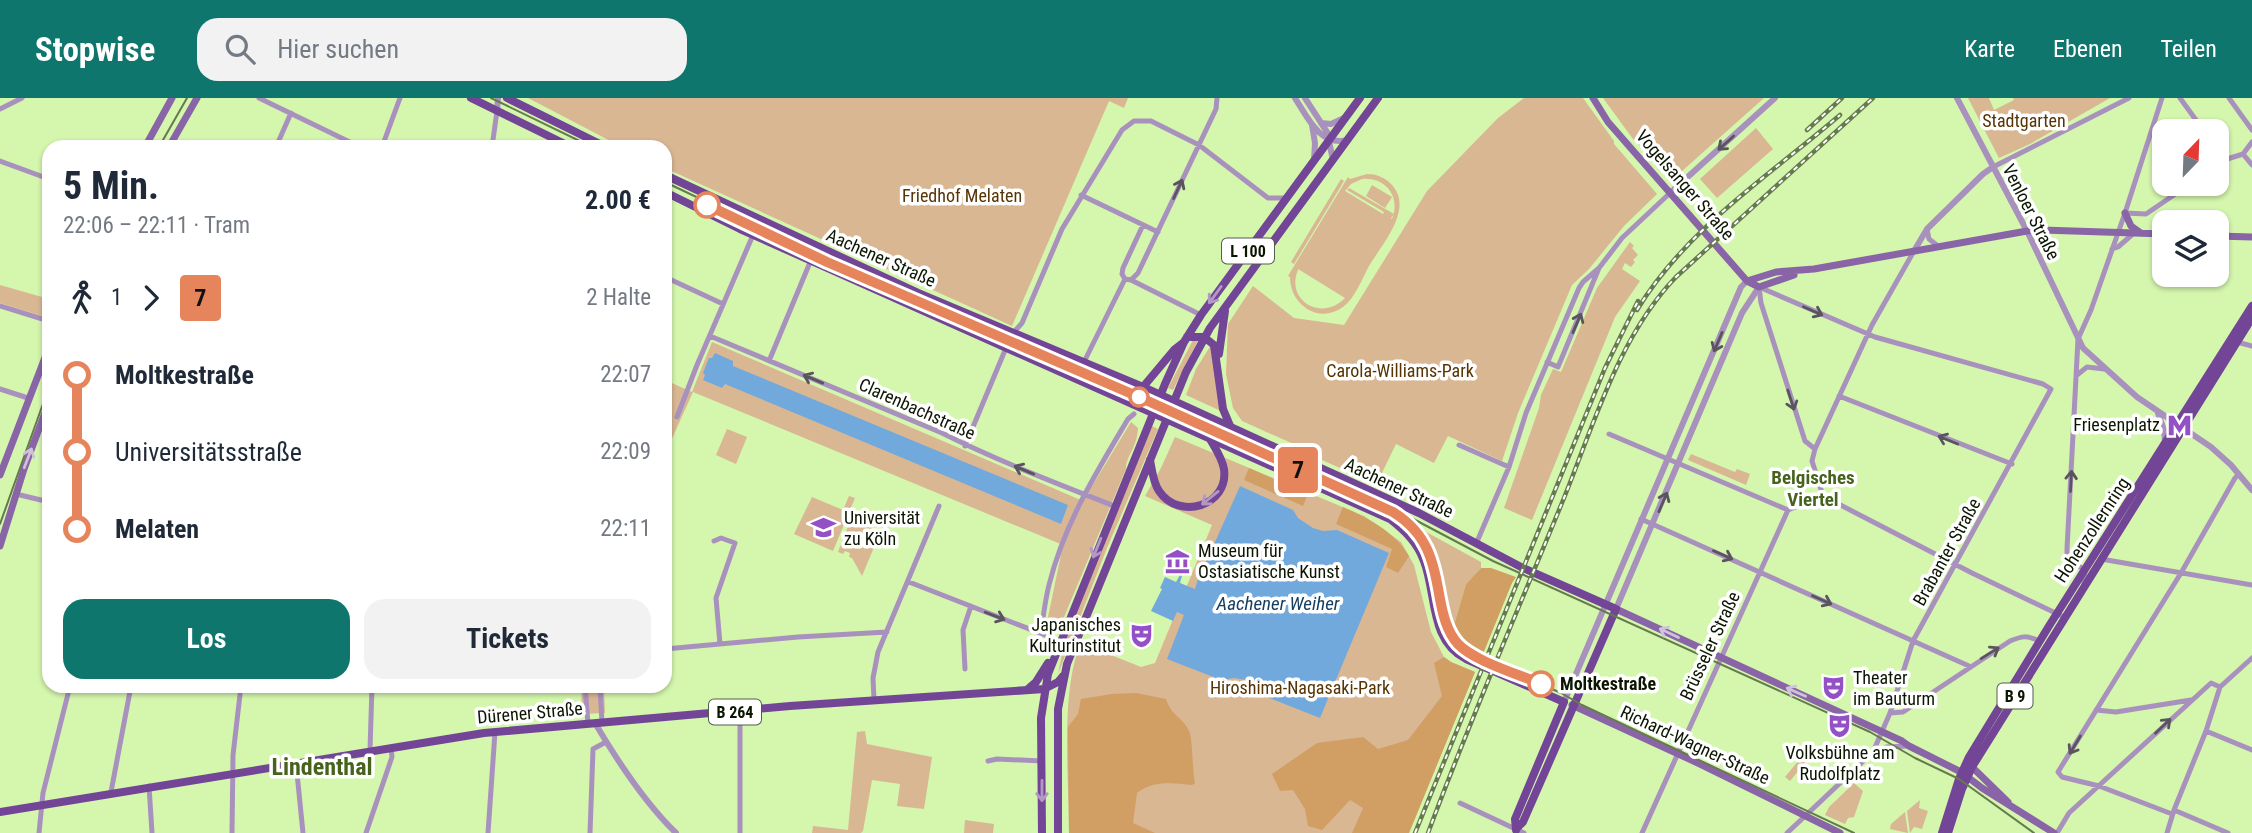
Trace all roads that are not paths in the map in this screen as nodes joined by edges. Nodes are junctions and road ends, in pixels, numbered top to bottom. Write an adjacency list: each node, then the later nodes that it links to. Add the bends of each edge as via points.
1 (22, 98): 21 (street)
2 (172, 98): 29 (main road)
3 (197, 98): 30 (main road)
4 (259, 98): 23 (street)
5 (400, 98): 33 (street)
6 (471, 98): 22 (main road)
7 (498, 98): 22 (street)
8 (1217, 98): 40 (street)
9 (1295, 98): 27 (street)
10 (1305, 98): 26 (street)
11 (1360, 98): 24 (main road, L 100)
12 (1378, 98): 38 (main road, L 100)
13 (1594, 98): 50 (main road, Vogelsanger Straße)
14 (1775, 98): 50 (street, one-way to 50)
15 (1957, 98): 47 (street, Venloer Straße)
16 (2129, 98): 47 (street)
17 (2162, 98): 55 (street)
18 (2180, 98): 25 (street)
19 (2229, 98): 28 (street)
20 (511, 100): 22 (main road); 36 (main road)
21 (0, 109)
22 (497, 111): 34 (street); 35 (main road)
23 (290, 113): 31 (street); 32 (street)
24 (1346, 117): 26 (street); 37 (main road, L 100)
25 (2195, 119)
26 (1321, 123): 37 (street)
27 (1311, 124): 37 (street); 45 (street)
28 (2252, 131)
29 (149, 140)
30 (173, 140)
31 (279, 140)
32 (346, 140)
33 (385, 140)
34 (493, 140)
35 (557, 140)
36 (592, 140)
37 (1330, 140): 38 (street); 43 (street); 45 (main road, L 100)
38 (1348, 140): 43 (main road, L 100)
39 (2252, 142): 41 (street)
40 (1199, 145): 52 (street, via 1148,120 1129,122); 54 (street, via 1268,198); 58 (street, one-way to 40)
41 (2244, 153): 42 (street); 46 (street)
42 (2230, 158)
43 (1333, 160): 77 (main road, L 100)
44 (0, 161): 48 (street)
45 (1314, 161): 54 (main road, L 100)
46 (2252, 165)
47 (1993, 167): 57 (street); 59 (street, Venloer Straße)
48 (42, 176)
49 (672, 178): 84 (main road, Aachener Straße)
50 (1670, 193): 70 (street, via 1622,238); 74 (main road, Vogelsanger Straße)
51 (672, 195): 63 (main road, Aachener Straße)
52 (1082, 195): 56 (street); 83 (street, via 1062,229)
53 (2172, 196): 55 (street, via 2146,214)
54 (1287, 198): 80 (main road, L 100, one-way to 80)
55 (2125, 213): 60 (street); 61 (main road)
56 (1143, 225): 58 (street); 72 (street, via 1123,268)
57 (1927, 229): 66 (street, via 1929,239); 68 (street)
58 (1158, 232): 72 (street, via 1138,273)
59 (2027, 232): 60 (main road); 66 (main road); 88 (street, Venloer Straße)
60 (2118, 233): 61 (main road); 67 (street)
61 (2138, 233): 62 (main road); 67 (street)
62 (2152, 234)
63 (754, 235): 69 (main road, Aachener Straße); 76 (street)
64 (2229, 236): 65 (main road)
65 (2252, 237)
66 (1938, 246): 68 (main road)
67 (2112, 249): 88 (street)
68 (1914, 251): 71 (main road); 85 (street)
69 (811, 260): 93 (main road, Aachener Straße); 95 (street)
70 (1599, 268): 97 (street, via 1579,288); 97 (street, one-way to 70, via 1558,367)
71 (1814, 269): 74 (main road, via 1776,272); 75 (main road)
72 (1128, 280): 80 (street); 96 (street)
73 (672, 281): 76 (street)
74 (1747, 281): 75 (main road, Vogelsanger Straße); 110 (street, one-way to 110)
75 (1759, 287): 85 (street, one-way to 85); 111 (street, via 1742,313); 125 (street, one-way to 125, via 1805,441)
76 (723, 304): 86 (street)
77 (1227, 305): 87 (main road, L 100); 94 (main road, L 100)
78 (0, 306): 82 (street)
79 (2252, 306): 91 (main road, Hohenzollernring / B 9)
80 (1200, 315): 89 (main road, L 100)
81 (2252, 318): 91 (main road, Hohenzollernring / B 9)
82 (42, 319)
83 (1023, 323): 84 (street); 90 (street)
84 (1013, 333): 90 (main road, Aachener Straße)
85 (1867, 333): 107 (street); 129 (street, Brabanter Straße, via 2050,387)
86 (710, 336): 95 (street, Clarenbachstraße); 115 (street)
87 (1204, 337): 89 (main road); 94 (main road, L 100, via 1214,345); 109 (main road, L 100)
88 (2078, 339): 101 (street); 102 (street)
89 (1186, 340): 104 (main road, L 100); 106 (main road, L 100)
90 (1032, 341): 96 (main road, Aachener Straße)
91 (2234, 341): 92 (street); 118 (main road, Hohenzollernring / B 9)
92 (2252, 346)
93 (1006, 348): 100 (main road, Aachener Straße); 124 (street)
94 (1218, 360): 119 (main road, L 100, via 1223,409)
95 (769, 361): 124 (street, Clarenbachstraße, one-way to 95)
96 (1084, 362): 99 (main road, Aachener Straße); 100 (main road)
97 (1547, 362): 130 (street)
98 (42, 365): 108 (main road)
99 (1095, 367): 103 (main road, via 1086,371); 104 (main road, Aachener Straße)
100 (1054, 369): 103 (main road, Aachener Straße)
101 (2104, 369): 102 (street, via 2087,367); 112 (street)
102 (2077, 375): 149 (street, one-way to 102, via 2067,556)
103 (1083, 382): 114 (main road, Aachener Straße)
104 (1143, 387): 106 (main road, Aachener Straße)
105 (0, 389): 108 (street)
106 (1160, 396): 109 (main road, Aachener Straße); 114 (main road)
107 (1839, 396): 125 (street); 129 (street, one-way to 107)
108 (29, 398): 132 (main road)
109 (1174, 402): 116 (main road); 119 (main road, Aachener Straße)
110 (1690, 404): 111 (street); 126 (street)
111 (1703, 409): 128 (street)
112 (2158, 413): 118 (street); 122 (street)
113 (1135, 414): 135 (street)
114 (1153, 414): 116 (main road, Aachener Straße); 139 (main road)
115 (677, 417)
116 (1166, 419): 121 (main road, Aachener Straße); 127 (main road)
117 (42, 422): 134 (main road, one-way to 117)
118 (2180, 427): 122 (main road, Hohenzollernring / B 9); 131 (street, via 2211,447); 147 (main road, Hohenzollernring / B 9)
119 (1231, 428): 145 (main road, Aachener Straße, via 1419,513)
120 (1609, 434): 126 (street)
121 (1210, 439): 127 (main road, one-way to 127, via 1222,461 1223,483 1210,501 1197,507 1182,507 1163,496); 143 (main road, Aachener Straße, via 1373,510)
122 (2165, 444): 149 (main road, Hohenzollernring / B 9)
123 (1459, 445): 130 (street)
124 (965, 446): 135 (street, Clarenbachstraße, one-way to 124)
125 (1815, 449): 136 (street, via 1812,457)
126 (1667, 458): 128 (street); 141 (street)
127 (1150, 460): 171 (main road)
128 (1679, 464): 140 (street); 142 (street, one-way to 128)
129 (2012, 464): 148 (street, Brabanter Straße)
130 (1509, 467): 145 (street)
131 (2239, 474): 133 (street); 151 (street)
132 (0, 475)
133 (2252, 490)
134 (16, 494): 137 (street); 146 (main road)
135 (1083, 495): 139 (street, Clarenbachstraße); 160 (street, via 1048,586)
136 (1823, 496): 140 (street); 148 (street)
137 (42, 500)
138 (939, 506): 152 (street)
139 (1114, 506): 164 (main road, one-way to 164)
140 (1788, 510): 150 (street, Brüsseler Straße)
141 (1641, 519): 142 (street); 155 (street)
142 (1653, 524): 150 (street, one-way to 150); 157 (street)
143 (1413, 540): 183 (main road, Richard-Wagner-Straße, via 1424,561 1441,635 1452,649)
144 (715, 541): 163 (street, via 721,538 736,544 716,598)
145 (1476, 544): 155 (main road, Aachener Straße)
146 (0, 546)
147 (2101, 559): 151 (street); 154 (main road, Hohenzollernring / B 9)
148 (1956, 565): 158 (street); 161 (street, Brabanter Straße)
149 (2085, 571): 154 (street); 158 (main road, Hohenzollernring / B 9)
150 (1760, 572): 161 (street, one-way to 161); 166 (street, Brüsseler Straße)
151 (2181, 573): 153 (street); 186 (street)
152 (909, 582): 156 (street); 159 (street)
153 (2252, 585)
154 (2084, 586): 158 (main road, Hohenzollernring / B 9)
155 (1604, 603): 157 (main road, Aachener Straße); 183 (street)
156 (971, 606): 160 (street, one-way to 160); 170 (street, via 963,630)
157 (1616, 609): 166 (main road, Aachener Straße, one-way to 157); 184 (main road)
158 (2060, 615): 162 (main road, Hohenzollernring / B 9); 203 (main road, Hohenzollernring / B 9)
159 (887, 632): 163 (street); 181 (street, via 875,664)
160 (1041, 633): 164 (street)
161 (1913, 641): 168 (street); 188 (street, Brabanter Straße)
162 (2039, 642): 168 (street, one-way to 162, via 2023,636); 205 (main road, Hohenzollernring / B 9)
163 (720, 644): 165 (street)
164 (1059, 645): 169 (main road); 174 (main road)
165 (672, 648)
166 (1720, 658): 190 (main road, Aachener Straße, one-way to 166); 199 (street, Brüsseler Straße)
167 (2252, 658): 172 (street)
168 (1969, 666): 188 (street, via 1903,712)
169 (1050, 668): 171 (main road, via 1055,677); 173 (main road)
170 (965, 669)
171 (1063, 676): 173 (main road); 185 (main road)
172 (2223, 684): 182 (street, via 2211,683); 191 (street)
173 (1044, 689): 174 (main road, Dürener Straße / B 264); 185 (main road, via 1054,696); 201 (main road)
174 (1028, 690): 181 (main road, Dürener Straße / B 264)
175 (68, 693): 210 (street)
176 (130, 693): 208 (street)
177 (241, 693): 204 (street)
178 (372, 693): 196 (street)
179 (587, 693): 189 (street)
180 (599, 693): 189 (street)
181 (874, 700): 187 (main road, Dürener Straße / B 264)
182 (2191, 700): 186 (street, via 2116,712); 207 (street, one-way to 182)
183 (1564, 702): 184 (main road, Richard-Wagner-Straße); 215 (main road, via 1515,819)
184 (1574, 706): 199 (main road, Richard-Wagner-Straße); 215 (main road)
185 (1058, 709): 227 (main road)
186 (2096, 710): 207 (street, one-way to 207, via 2058,775)
187 (740, 711): 189 (main road, Dürener Straße / B 264); 225 (street)
188 (1890, 713): 190 (street, Brabanter Straße)
189 (595, 723): 192 (main road, Dürener Straße / B 264); 193 (street)
190 (1883, 731): 194 (main road, Aachener Straße); 198 (street, Brabanter Straße)
191 (2206, 731): 197 (street); 212 (street)
192 (495, 732): 195 (main road, Dürener Straße / B 264); 222 (street)
193 (606, 742): 223 (street, via 593,749); 224 (street)
194 (1909, 746): 198 (street); 205 (main road, Aachener Straße)
195 (391, 747): 196 (main road, Dürener Straße / B 264); 221 (street, via 392,757)
196 (370, 750): 202 (main road, Dürener Straße / B 264)
197 (2252, 750)
198 (1873, 752): 214 (street)
199 (1677, 753): 214 (main road, Richard-Wagner-Straße); 228 (street, Brüsseler Straße)
200 (988, 761): 201 (street)
201 (1042, 761): 226 (main road, one-way to 226)
202 (295, 763): 204 (main road, Dürener Straße / B 264); 220 (street)
203 (1972, 766): 205 (main road, Hohenzollernring / B 9); 213 (main road)
204 (232, 772): 206 (main road, Dürener Straße / B 264); 219 (street)
205 (1964, 774): 213 (main road, Aachener Straße); 231 (main road, B 9); 232 (main road, B 9)
206 (149, 786): 208 (main road, Dürener Straße / B 264); 218 (street)
207 (2099, 786): 212 (street); 216 (street)
208 (111, 792): 210 (main road, Dürener Straße / B 264)
209 (1460, 803): 215 (street)
210 (42, 804): 211 (main road, Dürener Straße / B 264); 217 (street)
211 (0, 812)
212 (2173, 812): 233 (street); 234 (street)
213 (2022, 814): 216 (main road)
214 (1806, 816): 229 (street); 230 (main road, Richard-Wagner-Straße)
215 (1517, 832)
216 (2054, 832)
217 (39, 833)
218 (152, 833)
219 (232, 833)
220 (303, 833)
221 (366, 833)
222 (488, 833)
223 (590, 833)
224 (676, 833)
225 (740, 833)
226 (1042, 833)
227 (1058, 833)
228 (1642, 833)
229 (1787, 833)
230 (1840, 833)
231 (1942, 833)
232 (1948, 833)
233 (2167, 833)
234 (2228, 833)

